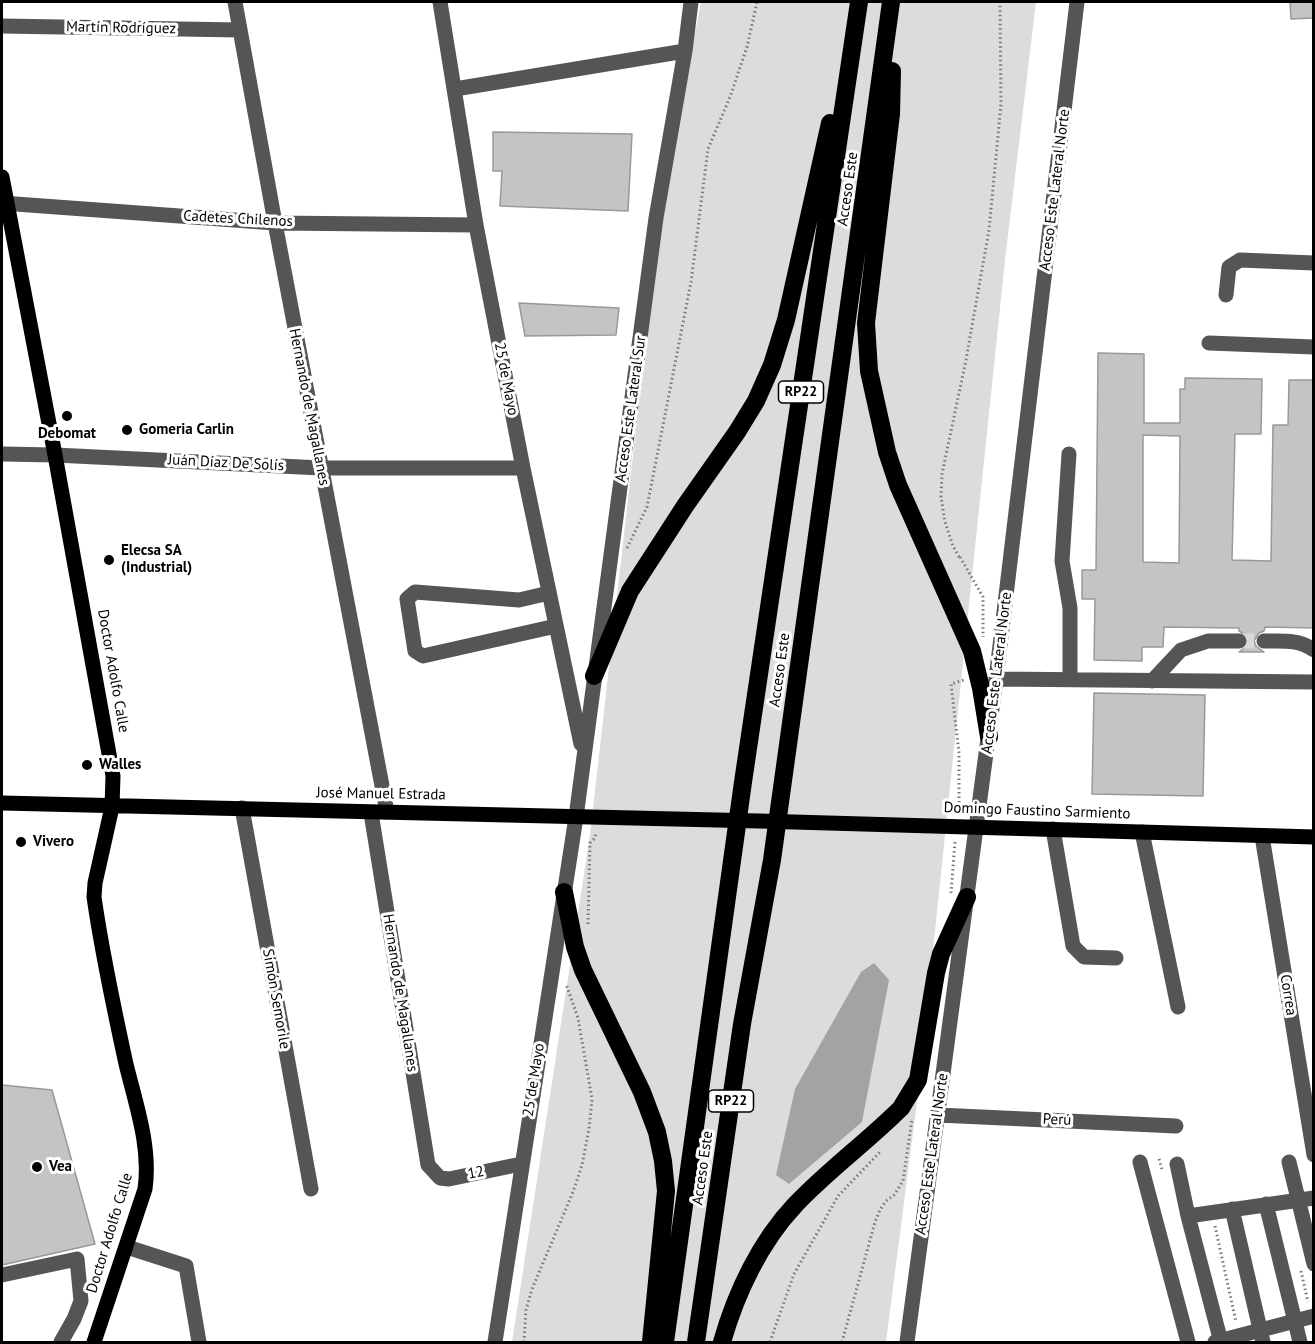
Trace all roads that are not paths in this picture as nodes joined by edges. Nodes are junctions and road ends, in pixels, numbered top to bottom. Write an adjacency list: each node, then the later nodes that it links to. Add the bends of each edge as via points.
1 (235, 2): 8 (street, Hernando de Magallanes)
2 (440, 2): 10 (street, 25 de Mayo)
3 (691, 2): 9 (street, Acceso Este Lateral Sur)
4 (859, 2): 29 (highway, via 786,320 772,365 737,432 630,591); 76 (highway, Acceso Este / RP22, via 743,782)
5 (893, 2): 34 (highway, via 891,114 866,323 869,371 898,485 972,651); 77 (highway, Acceso Este / RP22, via 772,860 742,1024)
6 (1077, 2): 30 (street, Acceso Este Lateral Norte)
7 (2, 26): 8 (street, Martín Rodríguez)
8 (240, 30): 13 (street, Hernando de Magallanes)
9 (685, 51): 10 (street); 29 (street, Acceso Este Lateral Sur, via 656,218)
10 (455, 89): 14 (street, 25 de Mayo)
11 (2, 177): 12 (main road, Doctor Adolfo Calle)
12 (5, 203): 13 (street, Cadetes Chilenos); 21 (main road, Doctor Adolfo Calle)
13 (275, 223): 14 (street, Cadetes Chilenos); 22 (street, Hernando de Magallanes)
14 (476, 225): 23 (street, 25 de Mayo)
15 (1314, 263): 16 (street, via 1240,260 1229,267)
16 (1226, 295)
17 (1209, 343): 18 (street)
18 (1314, 347)
19 (2, 454): 21 (street, Juán Díaz De Solís)
20 (1069, 454): 31 (street, via 1062,561 1070,608)
21 (55, 455): 22 (street, Juán Díaz De Solís); 37 (main road, Doctor Adolfo Calle, via 110,754)
22 (321, 468): 23 (street, Juán Díaz De Solís); 39 (street, Hernando de Magallanes)
23 (523, 468): 24 (street, 25 de Mayo)
24 (549, 593): 25 (street, 25 de Mayo); 25 (street, via 519,600 416,592 407,599 415,651 423,656)
25 (556, 626): 35 (street, 25 de Mayo)
26 (1239, 641): 32 (street, via 1208,641 1181,650)
27 (1264, 641): 28 (street, via 1292,641)
28 (1314, 650)
29 (594, 676): 35 (street, Acceso Este Lateral Sur)
30 (996, 679): 31 (street); 34 (street, Acceso Este Lateral Norte)
31 (1070, 679): 32 (street)
32 (1152, 681): 33 (street)
33 (1314, 682)
34 (989, 736): 43 (street, Acceso Este Lateral Norte)
35 (583, 755): 41 (street, Acceso Este Lateral Sur)
36 (2, 803): 37 (main road, José Manuel Estrada)
37 (112, 807): 38 (main road, José Manuel Estrada); 65 (main road, Doctor Adolfo Calle, via 94,897 147,1173)
38 (242, 808): 40 (main road, José Manuel Estrada); 60 (street, Simón Semorile)
39 (387, 812): 40 (main road, José Manuel Estrada); 41 (main road, José Manuel Estrada)
40 (371, 813): 59 (street, Hernando de Magallanes, via 425,1152)
41 (576, 817): 42 (main road, José Manuel Estrada); 48 (street, 25 de Mayo)
42 (759, 821): 43 (main road, Domingo Faustino Sarmiento)
43 (977, 827): 44 (main road, Domingo Faustino Sarmiento); 49 (street, Acceso Este Lateral Norte)
44 (1053, 829): 45 (main road, Domingo Faustino Sarmiento); 50 (street, via 1073,946 1084,957)
45 (1142, 832): 46 (main road, Domingo Faustino Sarmiento); 51 (street)
46 (1262, 836): 47 (main road, Domingo Faustino Sarmiento); 54 (street, Correa)
47 (1314, 837)
48 (564, 892): 57 (street, 25 de Mayo); 75 (highway, via 583,970 642,1092 663,1161 666,1191)
49 (967, 897): 52 (street, Acceso Este Lateral Norte); 78 (highway, via 941,954 914,1089 895,1115 779,1223 748,1274)
50 (1116, 958)
51 (1178, 1007)
52 (938, 1115): 53 (street, Perú); 79 (street, Acceso Este Lateral Norte)
53 (1176, 1126)
54 (1314, 1155)
55 (1140, 1162): 80 (street)
56 (1289, 1162): 61 (street)
57 (521, 1164): 59 (street, 12, via 449,1179); 74 (street, 25 de Mayo)
58 (1177, 1164): 64 (street)
59 (433, 1172)
60 (311, 1189)
61 (1306, 1199): 62 (street); 66 (street)
62 (1266, 1204): 63 (street); 69 (street)
63 (1232, 1209): 64 (street); 70 (street)
64 (1188, 1216): 81 (street)
65 (127, 1247): 72 (main road, Doctor Adolfo Calle); 73 (street, via 186,1266)
66 (1314, 1264)
67 (2, 1275): 71 (street, via 77,1259 81,1301)
68 (1314, 1316): 69 (street)
69 (1295, 1321): 70 (street); 82 (street)
70 (1261, 1336): 81 (street, via 1239,1336)
71 (62, 1342)
72 (94, 1342)
73 (199, 1342)
74 (495, 1342)
75 (651, 1342)
76 (665, 1342)
77 (696, 1342)
78 (722, 1342)
79 (908, 1342)
80 (1188, 1342)
81 (1219, 1342)
82 (1300, 1342)

